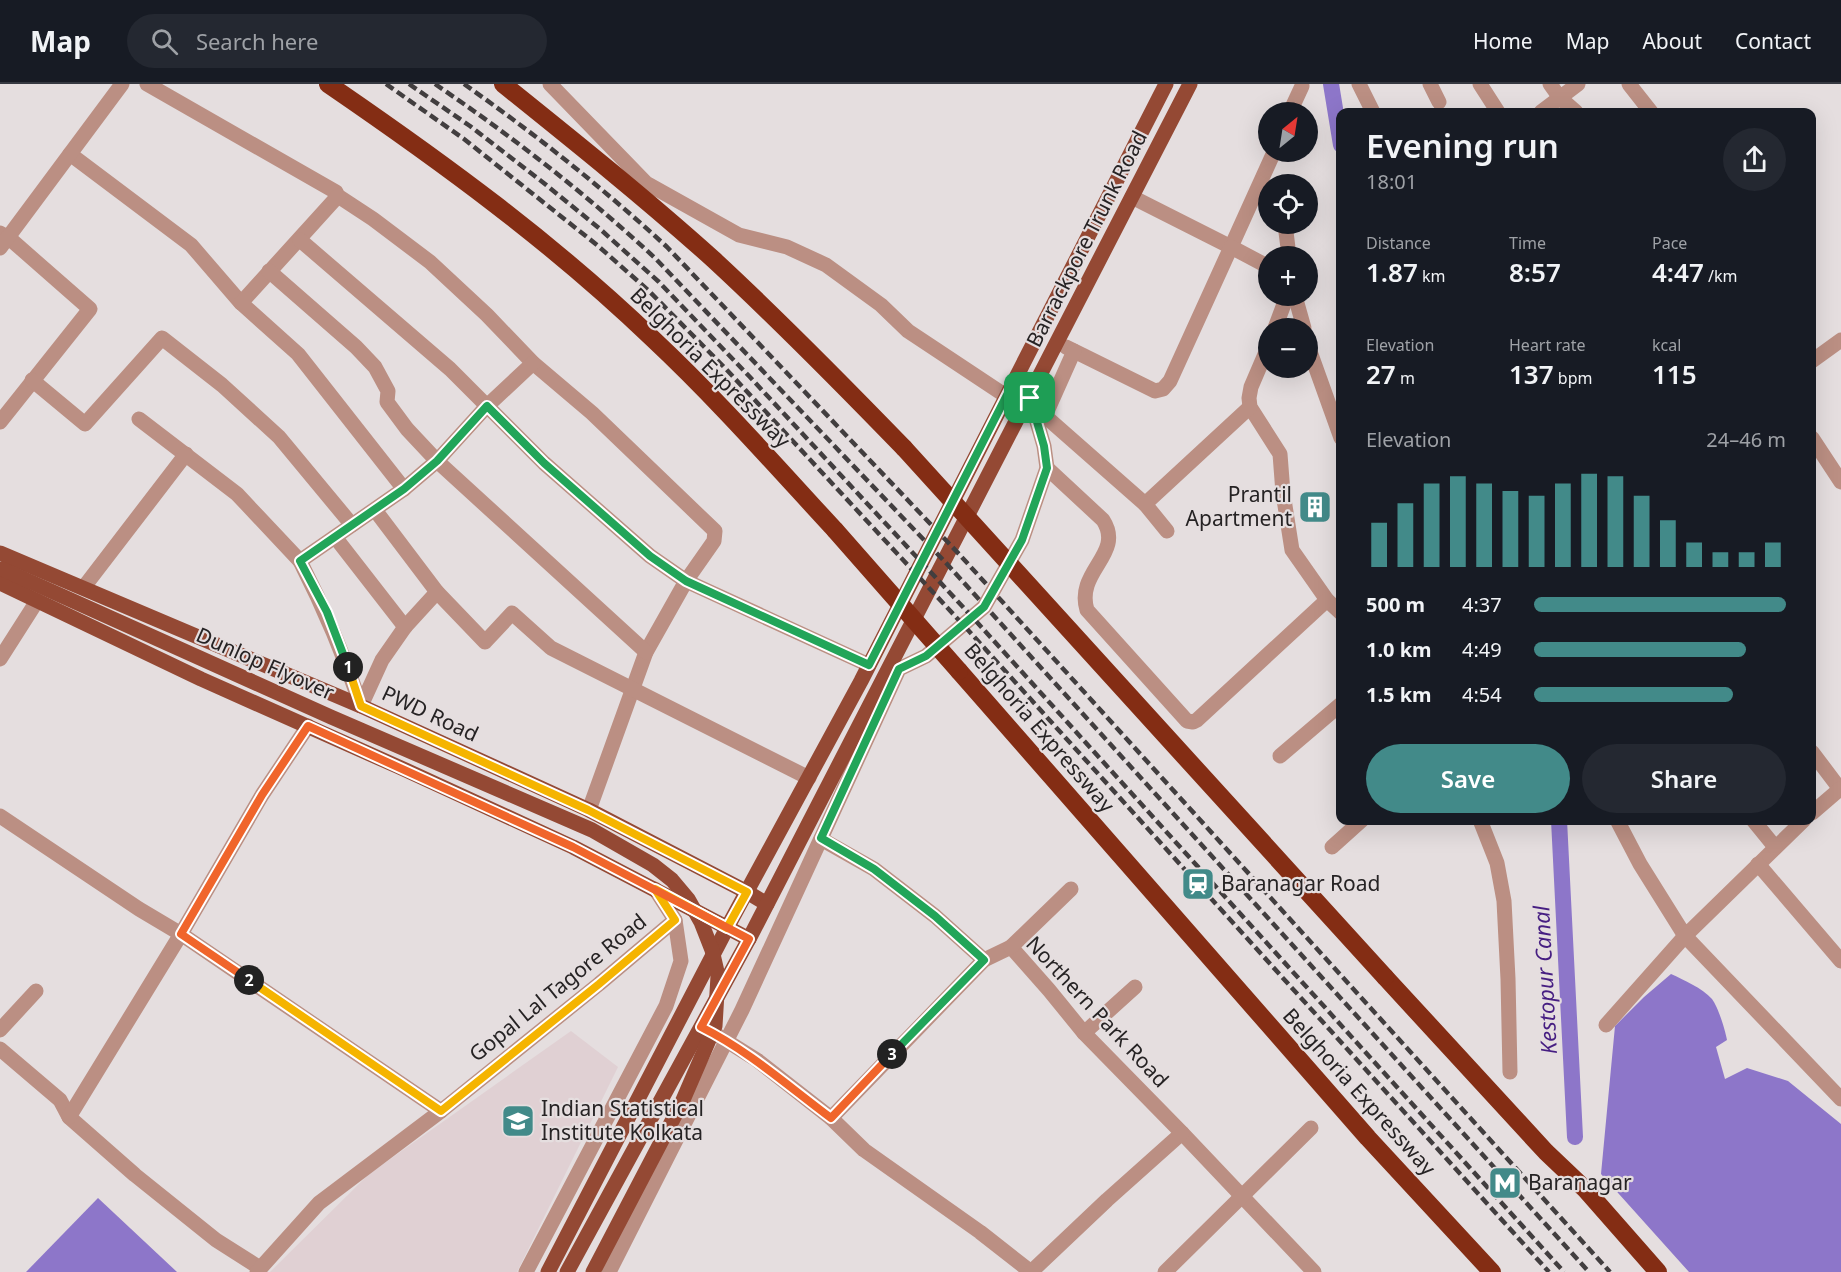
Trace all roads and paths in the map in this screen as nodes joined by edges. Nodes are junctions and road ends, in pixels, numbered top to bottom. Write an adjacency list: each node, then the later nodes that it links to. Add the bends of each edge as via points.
1 (122, 84): 23 (street)
2 (147, 84): 27 (street, via 296,167)
3 (328, 84): 130 (highway, Belghoria Expressway, bridge, via 510,215 696,380 835,530 1360,1130)
4 (503, 84): 131 (highway, bridge, via 636,192 819,360)
5 (550, 84): 43 (street, via 646,183 739,235 787,247 826,265 881,305 908,331)
6 (1166, 84): 43 (main road, Barrackpore Trunk Road)
7 (1190, 84): 28 (main road, Barrackpore Trunk Road)
8 (1359, 84): 18 (street)
9 (1430, 84): 17 (street)
10 (1480, 84): 19 (street)
11 (1550, 84): 15 (street)
12 (1578, 84): 15 (street)
13 (1629, 84): 22 (street)
14 (1302, 86): 16 (street)
15 (1560, 98): 20 (street); 21 (street)
16 (1295, 102)
17 (1439, 102)
18 (1371, 108)
19 (1495, 108)
20 (1546, 108)
21 (1571, 108)
22 (1648, 108)
23 (70, 154): 29 (street); 34 (street, via 191,245)
24 (1270, 162): 25 (street)
25 (1268, 167): 26 (street); 31 (street)
26 (1270, 174)
27 (338, 196): 30 (street); 39 (street, via 429,262)
28 (1132, 197): 31 (street); 36 (main road, Barrackpore Trunk Road)
29 (3, 240): 42 (street, via 90,309)
30 (300, 240): 33 (street); 45 (street, via 450,369)
31 (1231, 247): 32 (street); 37 (street, via 1163,389 1155,391)
32 (1258, 261)
33 (269, 271): 34 (street); 52 (street, via 375,367 388,391 387,402)
34 (241, 303): 55 (street, via 298,354)
35 (1841, 340): 38 (street)
36 (1057, 342): 37 (street); 44 (main road, Barrackpore Trunk Road)
37 (1074, 351): 56 (street, via 1045,416)
38 (1816, 358)
39 (533, 363): 45 (street); 63 (street, via 592,413 715,531 714,541)
40 (1258, 371): 46 (street, via 1251,387)
41 (1318, 374): 49 (street)
42 (32, 381): 48 (street); 58 (street, via 86,424 162,338 279,437)
43 (1008, 392): 44 (street); 72 (main road, Barrackpore Trunk Road)
44 (1030, 398): 53 (street); 96 (main road, Barrackpore Trunk Road)
45 (487, 406): 52 (street); 63 (street, via 552,471 650,556)
46 (1250, 407): 56 (street); 66 (street, via 1280,454 1292,550)
47 (139, 419): 51 (street)
48 (0, 422)
49 (1336, 424)
50 (1816, 444): 54 (street)
51 (186, 454): 61 (street, via 237,494); 64 (street)
52 (437, 461): 55 (street); 70 (street)
53 (1047, 468): 66 (street, via 1108,528 1108,546 1086,584 1087,610 1187,721 1197,720); 89 (street, via 1022,540 984,607 926,656 899,669)
54 (1841, 482)
55 (404, 489): 57 (street)
56 (1144, 504): 59 (street)
57 (375, 510): 58 (street); 65 (street)
58 (352, 525): 60 (street)
59 (1167, 531)
60 (335, 537): 61 (street); 69 (street)
61 (300, 561): 74 (street, via 327,612)
62 (0, 568): 64 (main road, PWD Road); 67 (main road); 125 (main road, Dunlop Flyover, bridge, via 592,830 672,880 688,899 712,950 718,976 715,1026 683,1100)
63 (686, 581): 70 (street); 72 (street)
64 (84, 587): 74 (main road, PWD Road)
65 (437, 592): 69 (street); 73 (street, via 485,642 512,613 550,648)
66 (1327, 600): 68 (street)
67 (37, 601): 71 (street); 76 (main road)
68 (1336, 609)
69 (405, 627): 74 (street, via 382,660)
70 (646, 652): 73 (street)
71 (0, 659)
72 (869, 665): 79 (main road, Barrackpore Trunk Road)
73 (633, 689): 79 (street); 81 (street)
74 (361, 706): 81 (main road, PWD Road)
75 (1336, 708): 77 (street)
76 (308, 726): 93 (main road, via 573,847); 99 (street, via 262,795)
77 (1280, 756)
78 (1816, 757): 80 (street)
79 (809, 778): 95 (main road, Barrackpore Trunk Road)
80 (1840, 790): 82 (street)
81 (588, 810): 95 (main road, PWD Road)
82 (1816, 810)
83 (0, 816): 99 (street)
84 (1357, 825): 91 (street)
85 (1482, 825): 113 (street, via 1497,863 1504,901)
86 (1620, 825): 100 (street)
87 (1757, 825): 90 (street)
88 (1799, 825): 90 (street)
89 (821, 838): 103 (street, via 874,869); 111 (street)
90 (1775, 847): 92 (street)
91 (1332, 848)
92 (1758, 864): 100 (street); 104 (street)
93 (655, 889): 97 (street); 98 (main road)
94 (1071, 889): 102 (street)
95 (747, 892): 96 (main road, PWD Road); 98 (main road, Barrackpore Trunk Road)
96 (767, 904): 101 (main road, Barrackpore Trunk Road)
97 (675, 920): 115 (street, Gopal Lal Tagore Road); 122 (street, Gopal Lal Tagore Road, via 681,961 666,1006)
98 (727, 928): 101 (main road); 123 (main road, Barrackpore Trunk Road)
99 (181, 934): 115 (street); 116 (street)
100 (1685, 936): 107 (street); 114 (street)
101 (749, 939): 108 (main road, Barrackpore Trunk Road)
102 (1011, 947): 103 (street, Northern Park Road); 110 (street, Northern Park Road)
103 (984, 960): 117 (street)
104 (1841, 961)
105 (1135, 987): 110 (street)
106 (36, 991): 109 (street)
107 (1606, 1025)
108 (701, 1027): 111 (street); 124 (main road, Barrackpore Trunk Road)
109 (0, 1030)
110 (1084, 1033): 119 (street, Northern Park Road)
111 (727, 1040): 117 (street); 126 (street)
112 (0, 1049): 116 (street, via 60,1100)
113 (1510, 1072)
114 (1841, 1099)
115 (441, 1111): 121 (street, Gopal Lal Tagore Road, via 319,1203)
116 (69, 1117): 121 (street, via 216,1240)
117 (831, 1118): 127 (street, via 864,1150)
118 (1311, 1128): 120 (street)
119 (1182, 1133): 120 (street, Northern Park Road); 127 (street)
120 (1241, 1195): 128 (street); 129 (street, Northern Park Road)
121 (259, 1270)
122 (526, 1272)
123 (548, 1272)
124 (567, 1272)
125 (593, 1272)
126 (609, 1272)
127 (1031, 1272)
128 (1165, 1272)
129 (1314, 1272)
130 (1492, 1272)
131 (1658, 1272)

